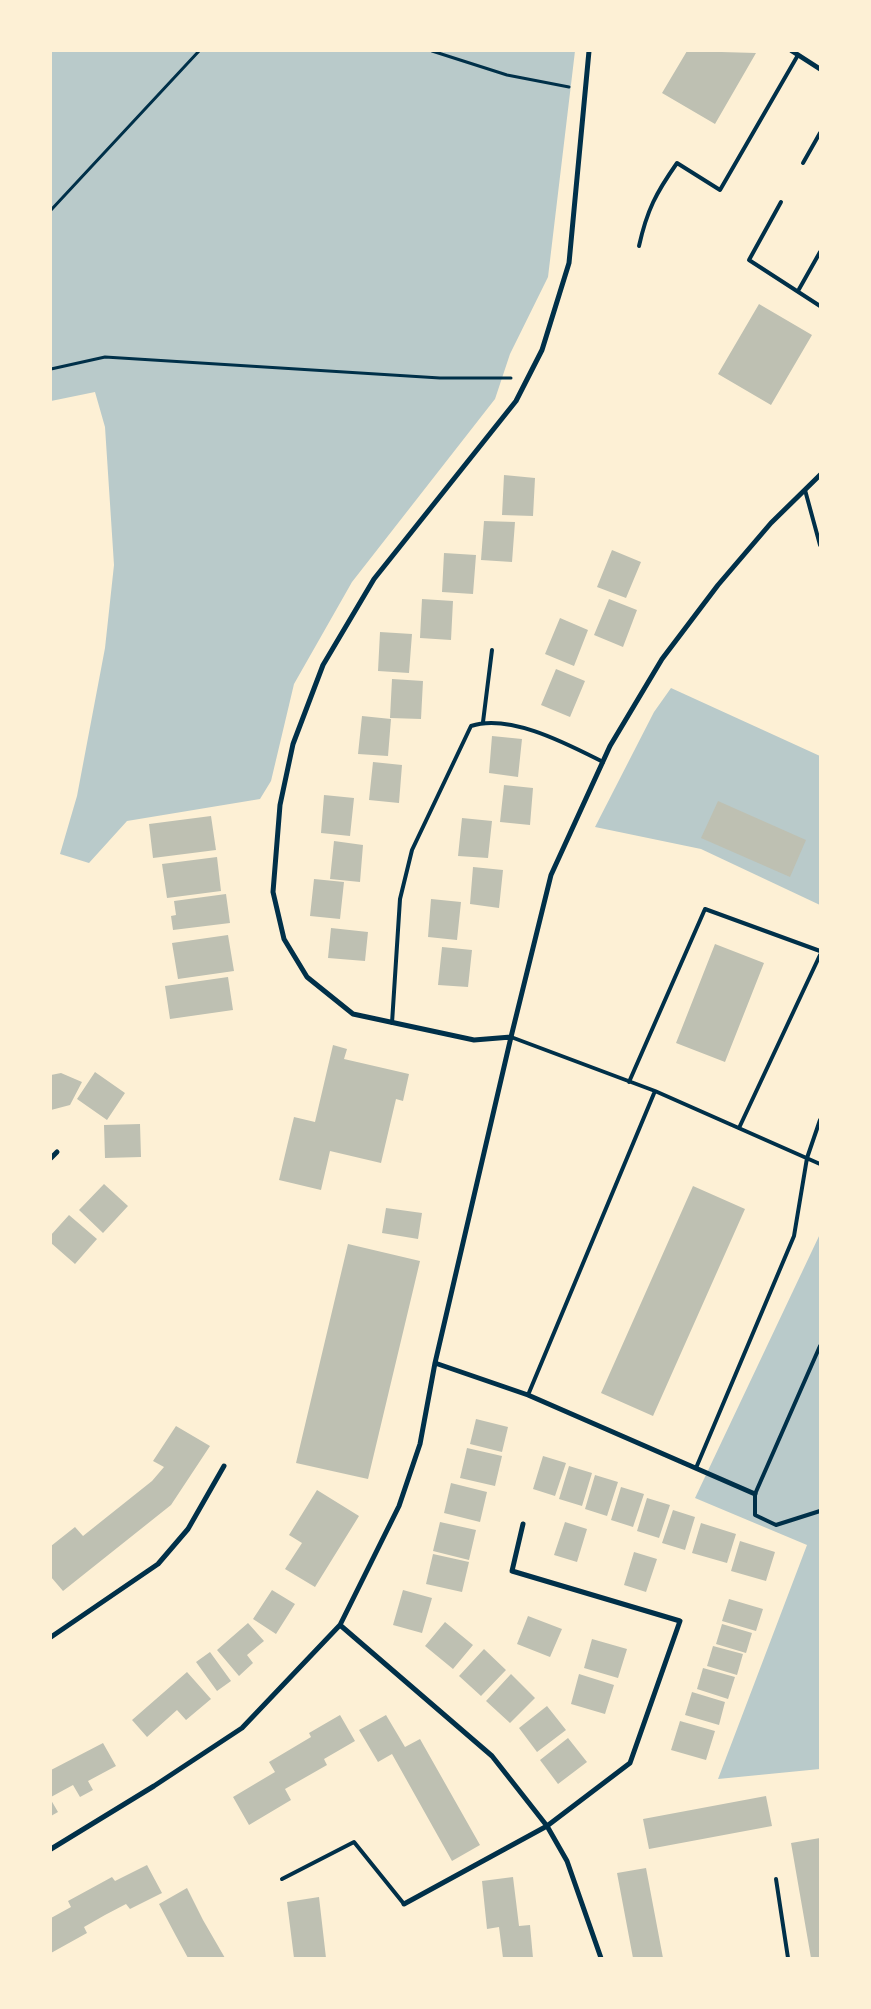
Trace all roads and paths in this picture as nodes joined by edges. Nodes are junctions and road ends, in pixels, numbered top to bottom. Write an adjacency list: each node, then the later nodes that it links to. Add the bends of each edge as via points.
1 (199, 51): 11 (path)
2 (432, 51): 7 (path, via 508,75)
3 (589, 51): 7 (street)
4 (792, 51): 5 (street)
5 (798, 55): 6 (street); 12 (lane, via 720,190 677,163 656,192 645,218)
6 (820, 69)
7 (584, 89): 17 (street, via 569,263 542,350)
8 (820, 133): 9 (lane)
9 (803, 163)
10 (781, 202): 14 (lane, via 749,260)
11 (51, 210)
12 (639, 246)
13 (820, 252): 14 (lane)
14 (798, 291): 15 (lane)
15 (820, 306)
16 (51, 369): 17 (path, via 105,357 440,378)
17 (528, 378): 25 (street, via 516,401 374,579 323,665 293,744 282,796 273,892 284,938 308,977 353,1014)
18 (820, 475): 19 (street)
19 (805, 490): 20 (lane); 23 (street, via 718,585 668,651)
20 (820, 545)
21 (492, 650): 22 (lane)
22 (483, 722): 23 (lane, via 560,740); 25 (lane, via 471,726 412,850 400,899)
23 (603, 762): 26 (street, via 551,875)
24 (820, 953): 27 (lane, via 705,909); 30 (lane)
25 (392, 1023): 26 (street, via 474,1040)
26 (511, 1037): 27 (lane); 36 (street)
27 (629, 1082): 28 (lane)
28 (656, 1091): 30 (lane); 37 (lane)
29 (820, 1120): 33 (lane)
30 (739, 1128): 33 (lane)
31 (57, 1152): 32 (street)
32 (51, 1158)
33 (807, 1158): 34 (lane); 39 (lane, via 794,1236)
34 (820, 1164)
35 (820, 1346): 40 (lane)
36 (435, 1363): 37 (street); 43 (street, via 420,1444 399,1506)
37 (528, 1395): 39 (street)
38 (224, 1466): 44 (street, via 188,1529 158,1564)
39 (696, 1468): 40 (street)
40 (755, 1494): 41 (lane, via 755,1515 776,1525)
41 (820, 1511)
42 (523, 1524): 45 (street, via 512,1571 680,1622 630,1763)
43 (340, 1624): 45 (street, via 492,1756); 46 (street, via 242,1728)
44 (51, 1637)
45 (547, 1826): 49 (street); 50 (street, via 567,1861)
46 (51, 1850)
47 (282, 1879): 49 (lane, via 354,1842)
48 (776, 1880): 51 (lane)
49 (404, 1904)
50 (601, 1958)
51 (788, 1958)

